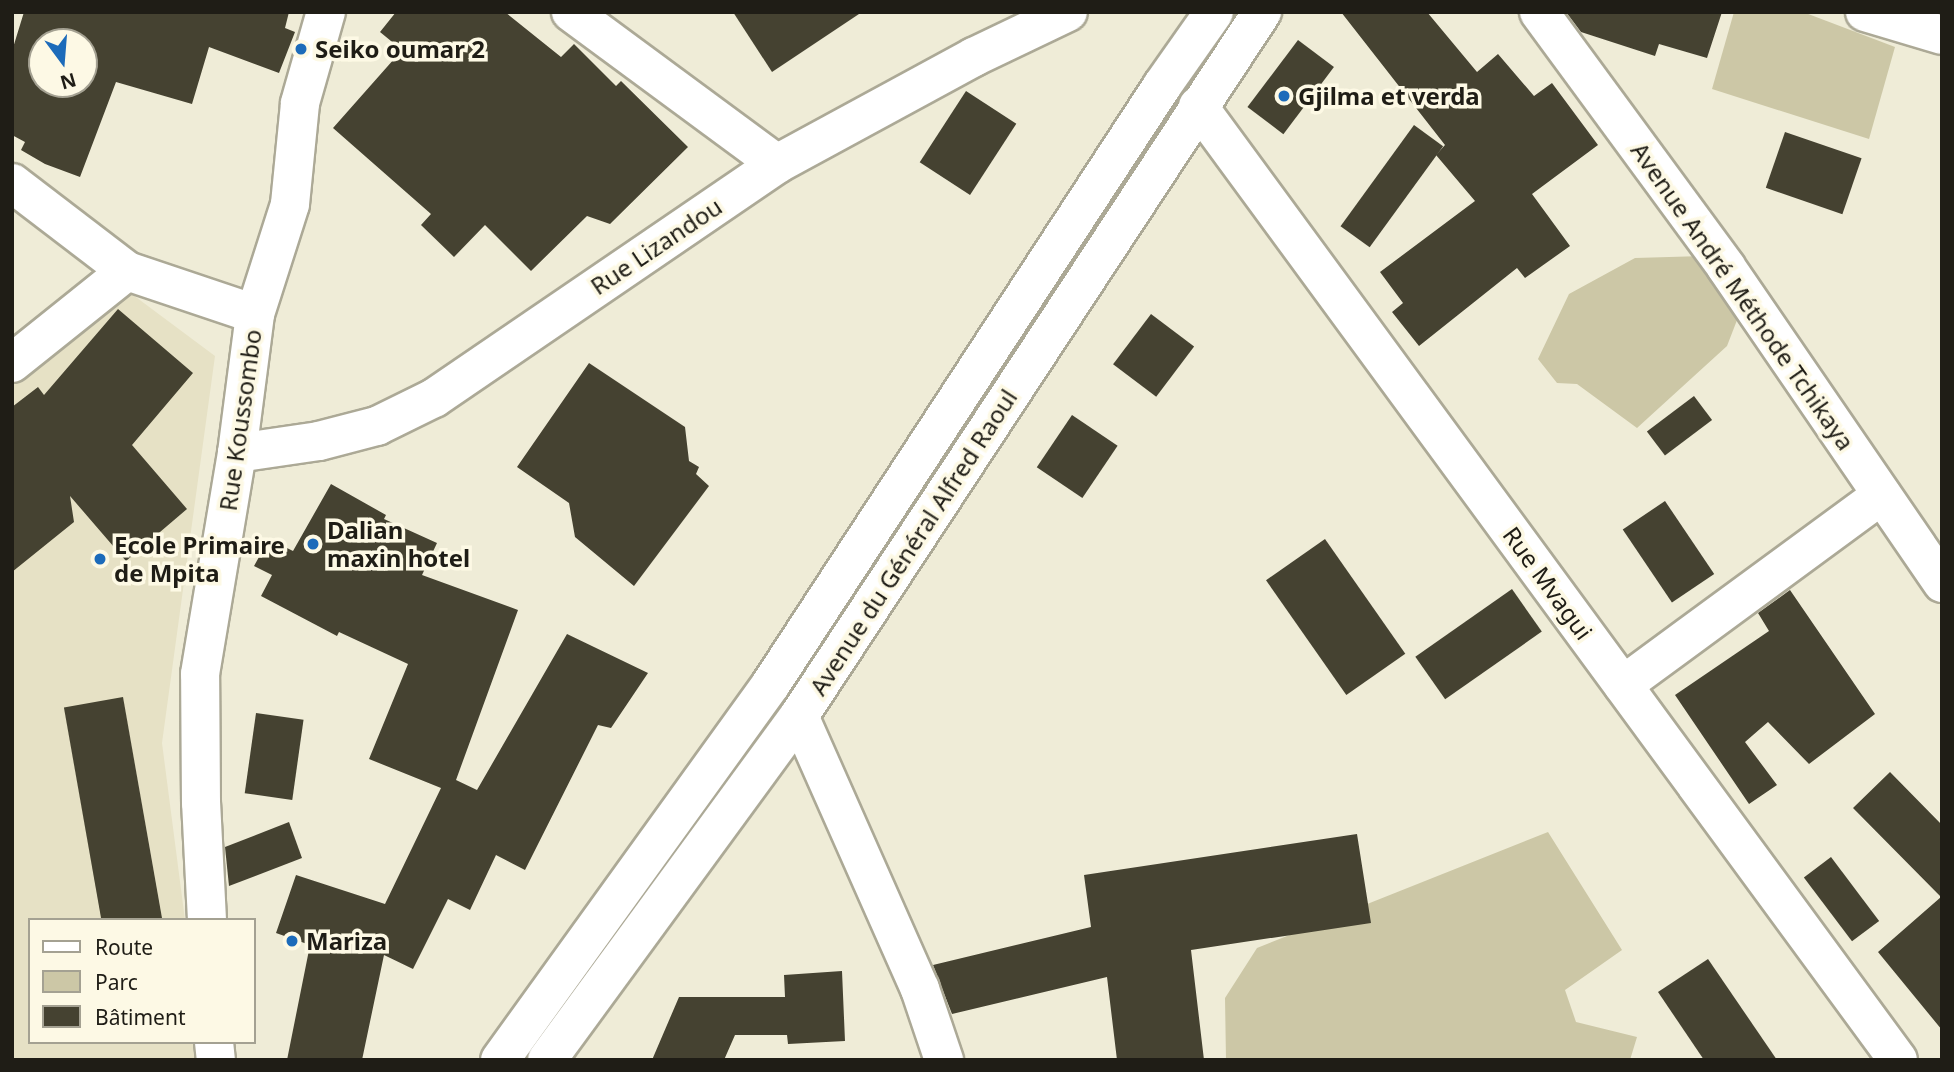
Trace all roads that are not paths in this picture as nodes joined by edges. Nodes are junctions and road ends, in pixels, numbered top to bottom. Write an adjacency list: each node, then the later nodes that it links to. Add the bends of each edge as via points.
1 (326, 12): 13 (street, Rue Koussombo, via 300,103 290,204)
2 (571, 12): 10 (street)
3 (1068, 12): 10 (street, Rue Lizandou, via 974,57)
4 (1214, 12): 21 (street, Avenue du Général Alfred Raoul, via 771,684)
5 (1262, 12): 9 (street, Avenue du Général Alfred Raoul)
6 (1539, 12): 16 (street, Avenue André Méthode Tchikaya, via 1726,267)
7 (1865, 12): 8 (street)
8 (1942, 35)
9 (1198, 106): 18 (street, Rue Mvagui); 19 (street, Avenue du Général Alfred Raoul)
10 (777, 164): 15 (street, Rue Lizandou, via 434,397 377,426 319,441)
11 (12, 184): 12 (street)
12 (127, 271): 13 (street); 14 (street)
13 (255, 314): 15 (street, Rue Koussombo)
14 (12, 363)
15 (237, 453): 20 (street, Rue Koussombo, via 200,674)
16 (1882, 495): 17 (street, Avenue André Méthode Tchikaya); 18 (street)
17 (1942, 583)
18 (1623, 685): 24 (street, Rue Mvagui)
19 (799, 716): 22 (street, Avenue du Général Alfred Raoul); 23 (street, via 920,989)
20 (207, 918)
21 (500, 1060)
22 (547, 1060)
23 (944, 1060)
24 (1898, 1060)

